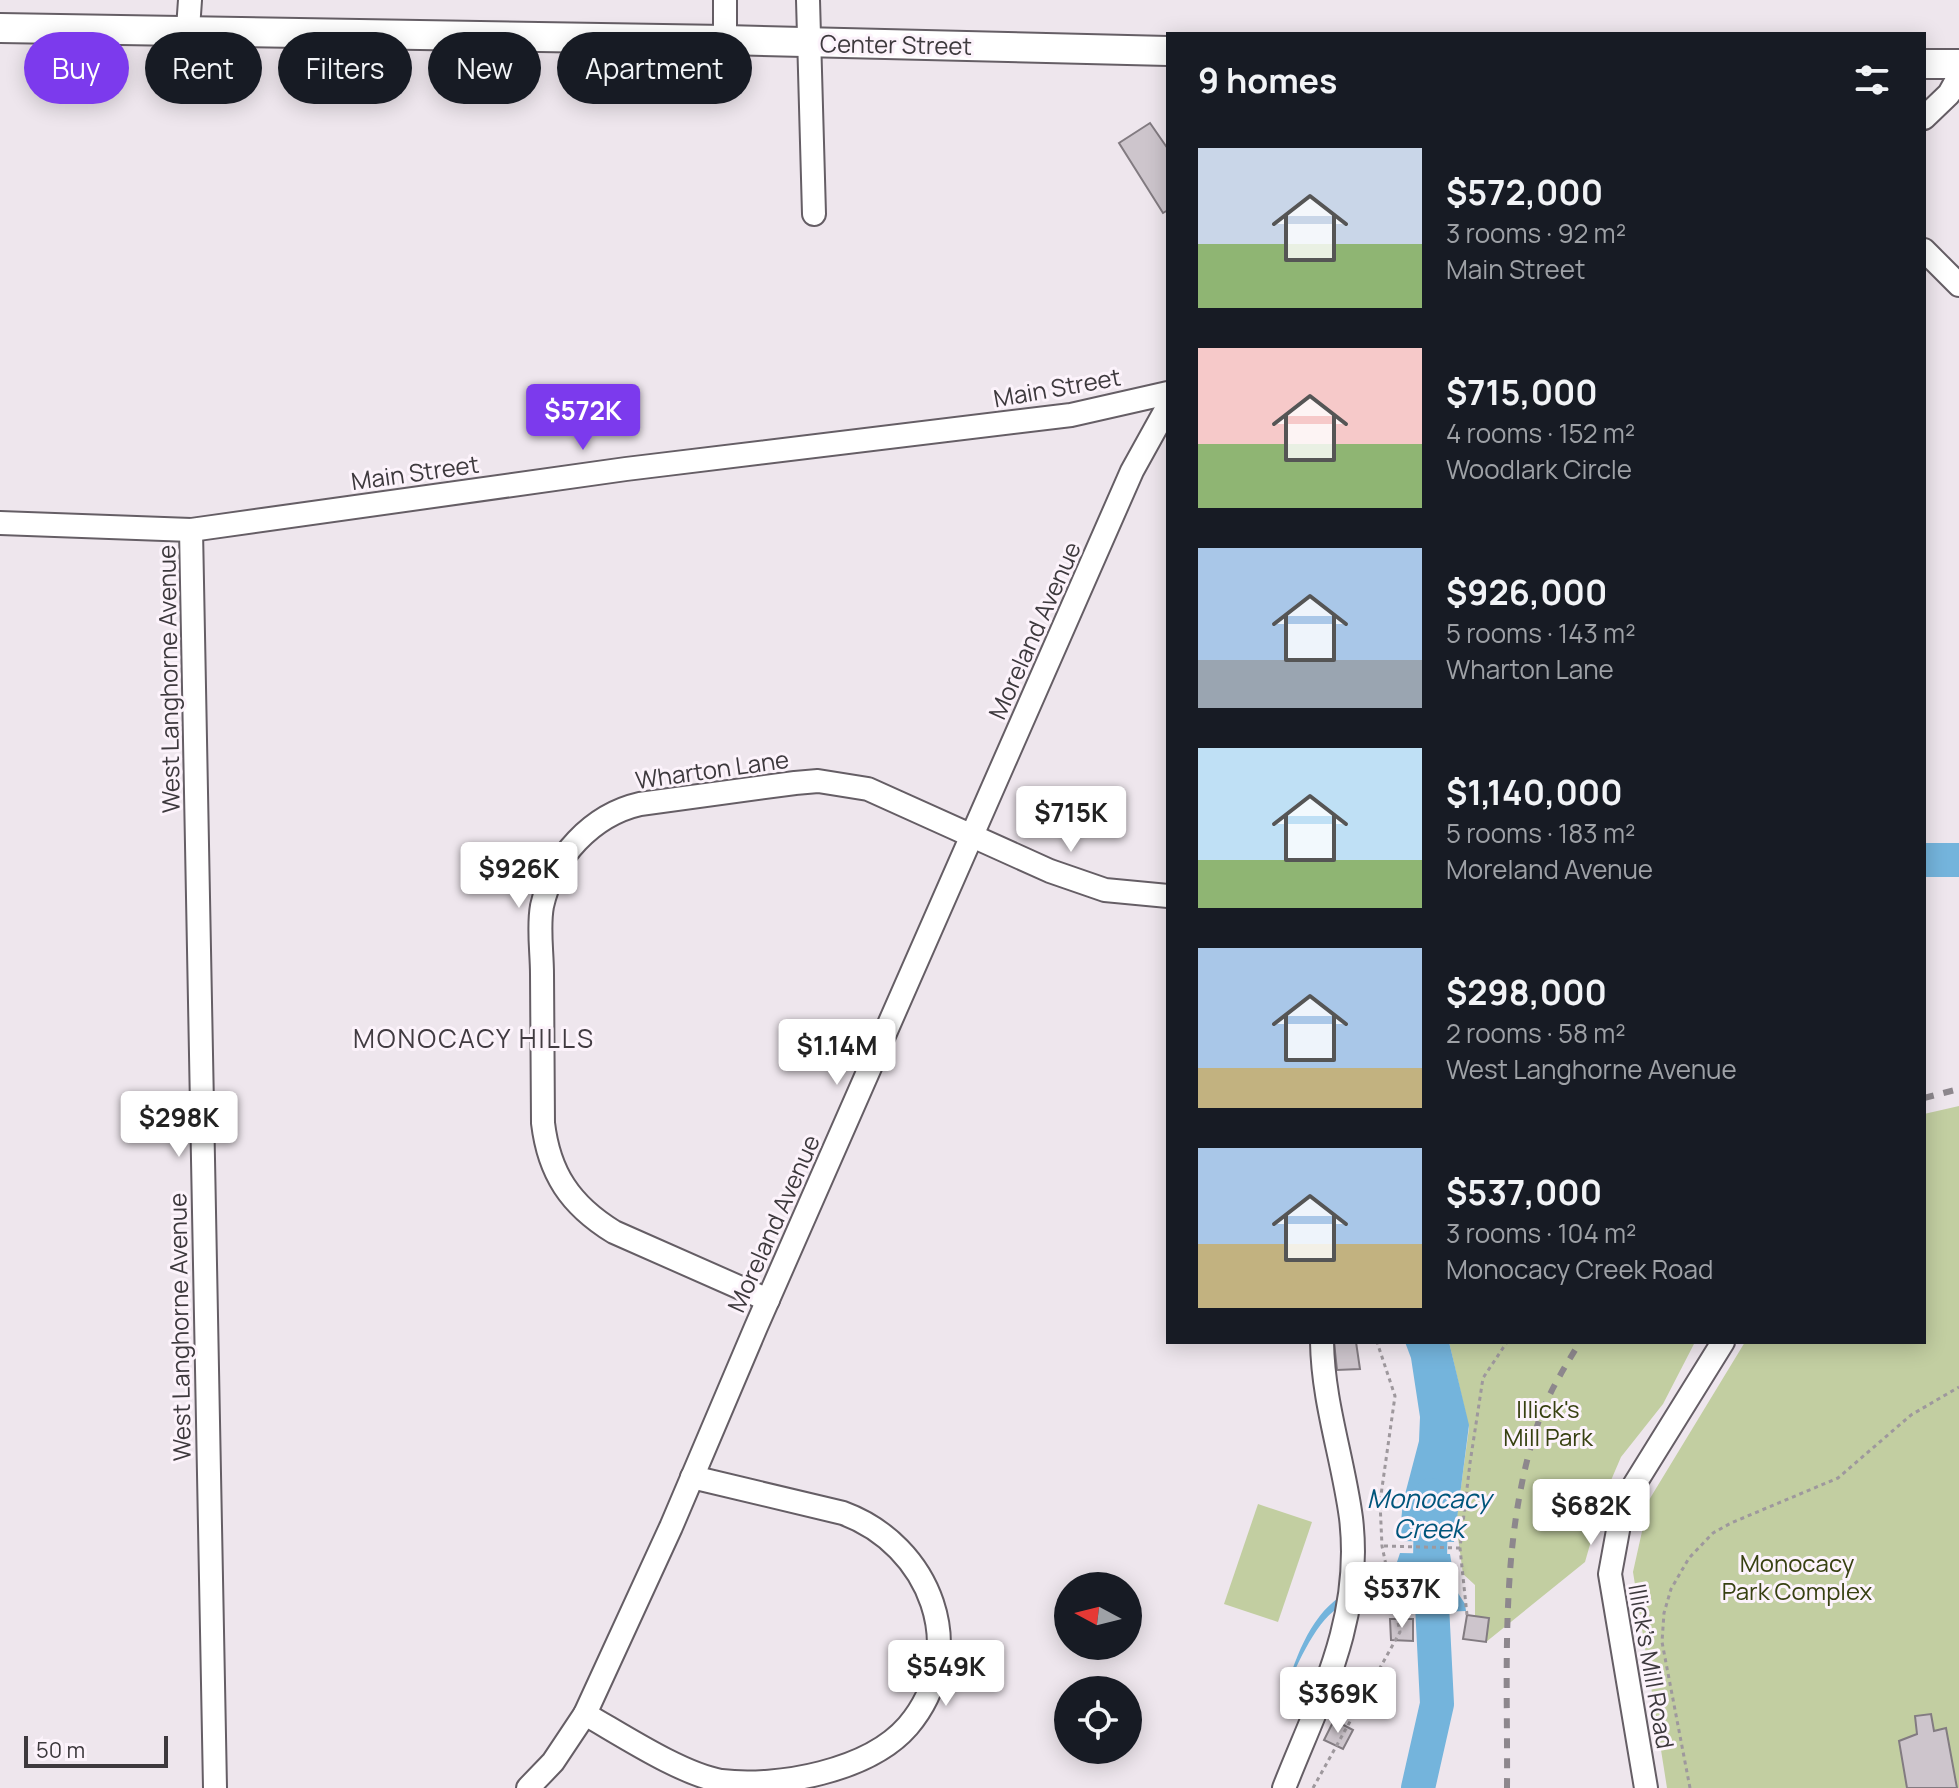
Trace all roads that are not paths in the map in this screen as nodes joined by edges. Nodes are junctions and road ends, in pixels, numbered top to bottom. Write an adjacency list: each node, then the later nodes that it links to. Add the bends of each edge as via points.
1 (190, 0): 5 (street)
2 (725, 0): 6 (street)
3 (808, 0): 9 (street)
4 (0, 28): 5 (main road, Center Street)
5 (188, 29): 7 (main road, Center Street)
6 (725, 32)
7 (557, 37)
8 (752, 41): 9 (main road, Center Street)
9 (808, 42): 10 (main road, Center Street); 15 (street)
10 (1166, 51)
11 (1926, 64): 12 (main road)
12 (1959, 64)
13 (1959, 76): 14 (street)
14 (1926, 116)
15 (814, 214)
16 (1926, 252): 17 (street)
17 (1959, 285)
18 (1166, 393): 21 (street, Main Street, via 1071,415 611,471)
19 (1166, 410): 22 (street, Moreland Avenue, via 1132,471)
20 (0, 523): 21 (street, Main Street)
21 (191, 530): 29 (street, West Langhorne Avenue)
22 (971, 837): 23 (street, Wharton Lane, via 1105,890); 24 (street, Moreland Avenue); 24 (street, Wharton Lane, via 868,789 818,781 618,809 591,827 555,871 542,908 543,1123 560,1183 593,1219 614,1232)
23 (1166, 896)
24 (768, 1300): 27 (street, Moreland Avenue)
25 (1322, 1344): 31 (street, via 1331,1428 1350,1516 1353,1581 1343,1639)
26 (1722, 1344): 32 (street, Illick's Mill Road, via 1623,1503 1612,1562)
27 (692, 1477): 28 (street, Moreland Avenue); 28 (street, via 843,1513 893,1541 924,1582 937,1618 931,1685 893,1740 858,1761 769,1785 719,1781 696,1773)
28 (585, 1714): 30 (street, Moreland Avenue)
29 (215, 1788)
30 (528, 1788)
31 (1284, 1788)
32 (1646, 1788)

